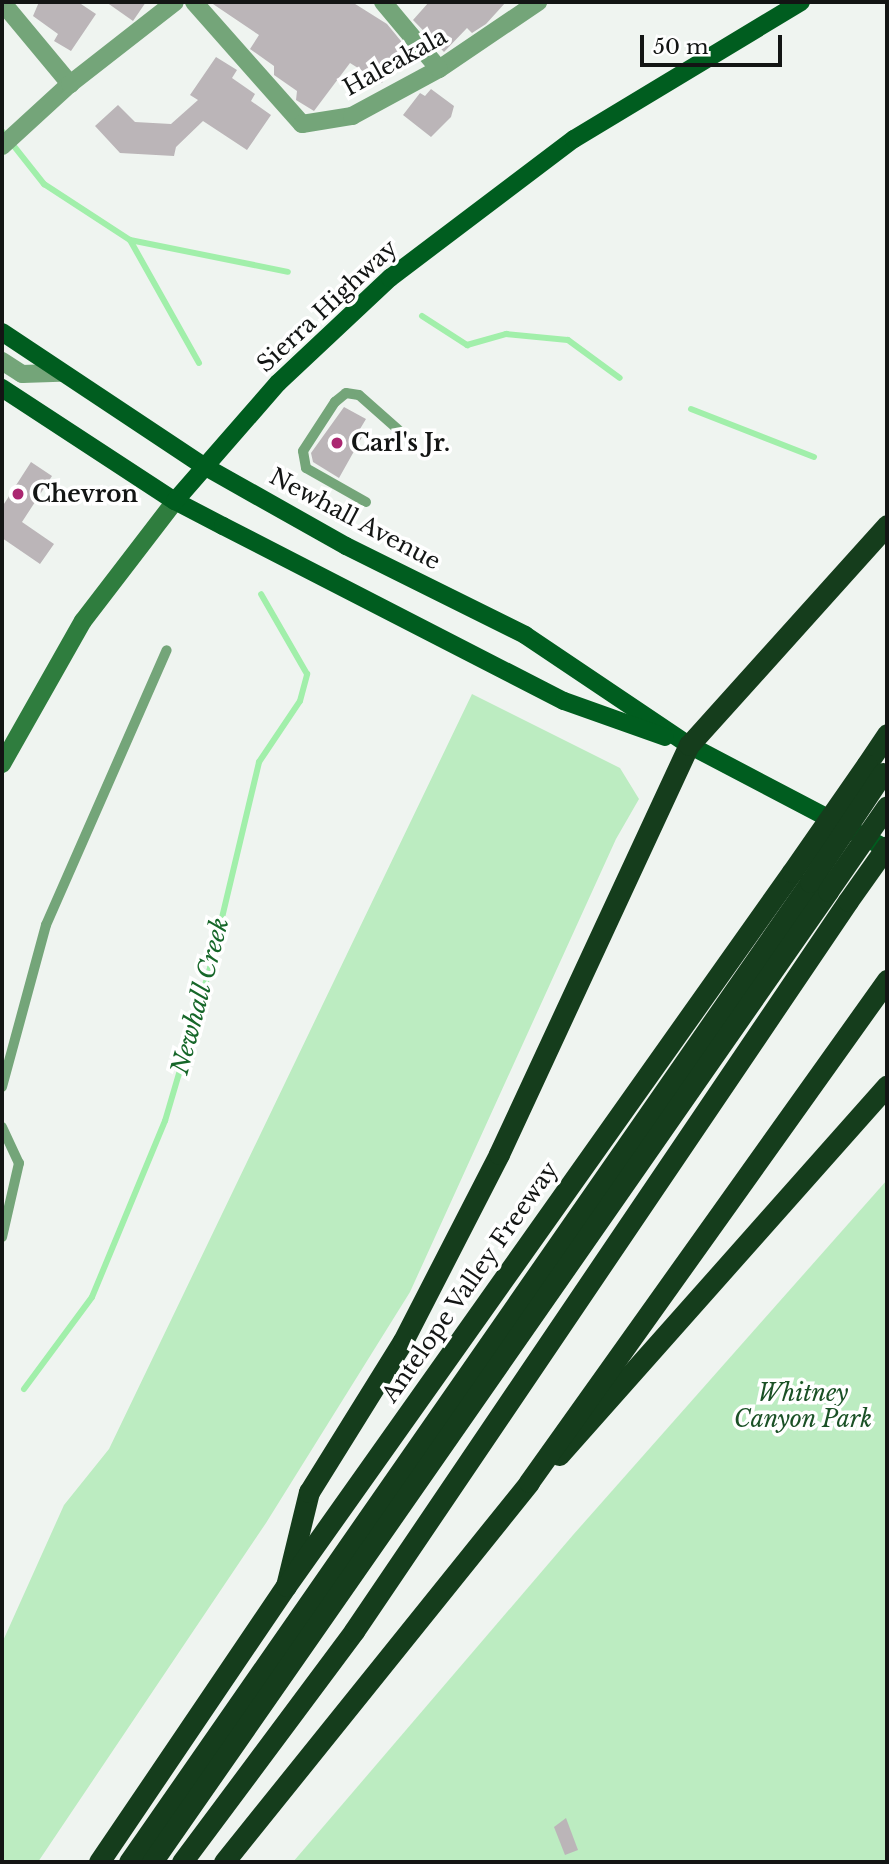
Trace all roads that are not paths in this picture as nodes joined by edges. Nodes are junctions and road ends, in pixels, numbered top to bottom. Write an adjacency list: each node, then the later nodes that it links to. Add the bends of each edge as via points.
1 (2, 2): 8 (street)
2 (175, 2): 8 (street)
3 (194, 2): 7 (street, Haleakala, via 302,124 352,116)
4 (383, 2): 7 (street)
5 (538, 2): 7 (street, Haleakala)
6 (801, 2): 15 (main road, Sierra Highway, via 516,178 390,278 325,337)
7 (439, 69)
8 (70, 84): 9 (street)
9 (2, 146)
10 (2, 332): 12 (main road, Newhall Avenue)
11 (2, 361): 12 (street, via 22,374)
12 (60, 373): 15 (main road, Newhall Avenue)
13 (2, 388): 16 (main road, Newhall Avenue)
14 (402, 433): 17 (lane, via 359,395 346,393 303,451 306,468)
15 (204, 466): 16 (main road, Sierra Highway); 21 (main road, Newhall Avenue, via 346,545 525,635)
16 (175, 501): 21 (main road, Newhall Avenue, via 564,701); 22 (main road, Sierra Highway, via 83,621)
17 (366, 502)
18 (887, 525): 21 (highway)
19 (167, 650): 30 (lane, via 46,925)
20 (887, 734): 23 (highway, Antelope Valley Freeway)
21 (689, 745): 25 (main road, Newhall Avenue); 34 (highway, via 499,1154 403,1340 309,1492)
22 (2, 764)
23 (879, 768): 27 (highway, Antelope Valley Freeway, bridge)
24 (887, 806): 27 (highway, bridge)
25 (865, 837): 26 (highway)
26 (887, 847): 38 (highway, bridge, via 354,1631)
27 (810, 881): 34 (highway, Antelope Valley Freeway); 36 (highway); 37 (highway)
28 (887, 980): 33 (highway)
29 (887, 1086): 33 (highway, via 581,1436)
30 (2, 1087)
31 (2, 1127): 32 (lane, via 19,1163)
32 (2, 1237)
33 (529, 1482): 39 (highway)
34 (286, 1586): 35 (highway, Antelope Valley Freeway)
35 (99, 1862)
36 (129, 1862)
37 (152, 1862)
38 (182, 1862)
39 (224, 1862)

